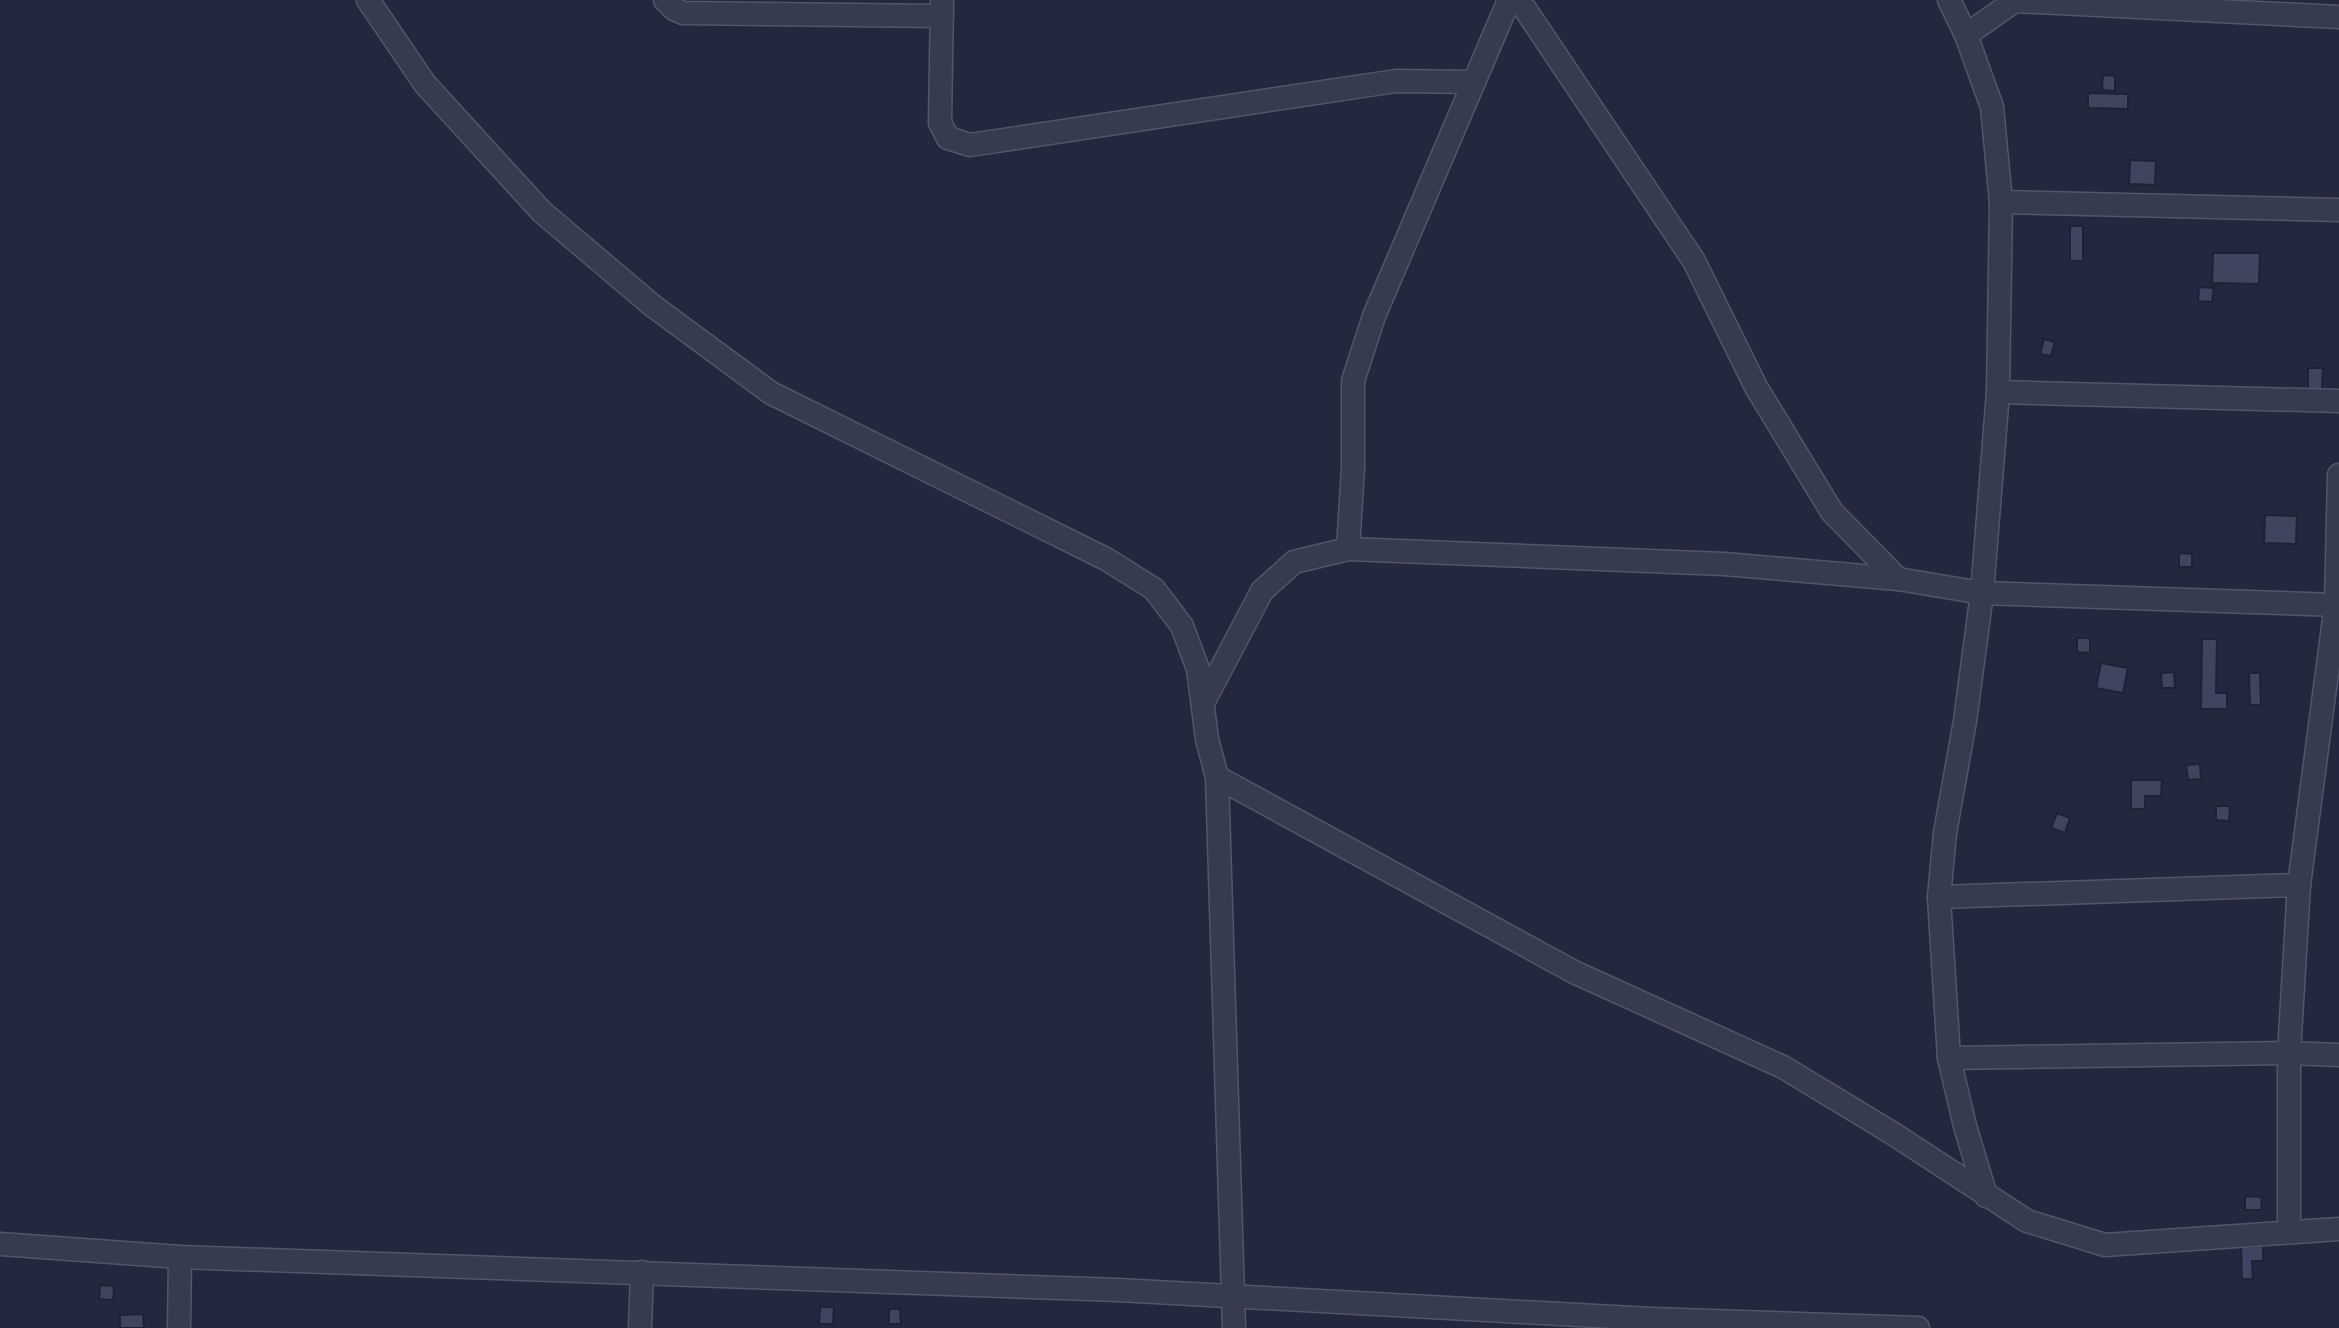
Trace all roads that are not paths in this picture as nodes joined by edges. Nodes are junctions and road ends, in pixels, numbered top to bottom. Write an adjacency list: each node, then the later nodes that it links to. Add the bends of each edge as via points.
1 (368, 0): 20 (street, via 425,84 542,212 653,306 771,393 1106,559 1154,589 1182,626 1198,669)
2 (665, 0): 7 (street, via 683,13)
3 (1509, 0): 10 (street)
4 (1519, 0): 17 (street, via 1694,261 1756,387 1832,512)
5 (1949, 0): 9 (street)
6 (2016, 0): 8 (street); 9 (street)
7 (942, 8): 10 (street, via 940,123 948,138 970,145 1396,81)
8 (2339, 17)
9 (1966, 35): 11 (street, via 1992,107)
10 (1474, 82): 16 (street, via 1374,316 1353,381)
11 (2001, 202): 12 (street); 13 (street)
12 (2339, 210)
13 (1998, 392): 14 (street); 18 (street)
14 (2339, 401)
15 (2339, 475): 19 (street)
16 (1348, 549): 17 (street, via 1724,564); 20 (street, via 1294,562 1262,591)
17 (1898, 579): 18 (street)
18 (1982, 593): 19 (street); 23 (street)
19 (2338, 604): 22 (street)
20 (1203, 703): 21 (street)
21 (1217, 777): 27 (street, via 1574,972 1783,1067); 33 (street)
22 (2299, 885): 23 (street); 24 (street)
23 (1939, 897): 26 (street)
24 (2289, 1053): 25 (street); 26 (street); 29 (street)
25 (2339, 1055)
26 (1949, 1058): 27 (street)
27 (1986, 1196): 29 (street, via 2027,1221 2105,1245)
28 (2339, 1229): 29 (street)
29 (2289, 1230)
30 (0, 1244): 31 (street)
31 (180, 1257): 32 (street); 35 (street)
32 (642, 1272): 33 (street); 36 (street)
33 (1234, 1297): 34 (street); 37 (street)
34 (1651, 1324): 38 (street)
35 (179, 1328)
36 (640, 1328)
37 (1234, 1328)
38 (1918, 1328)

